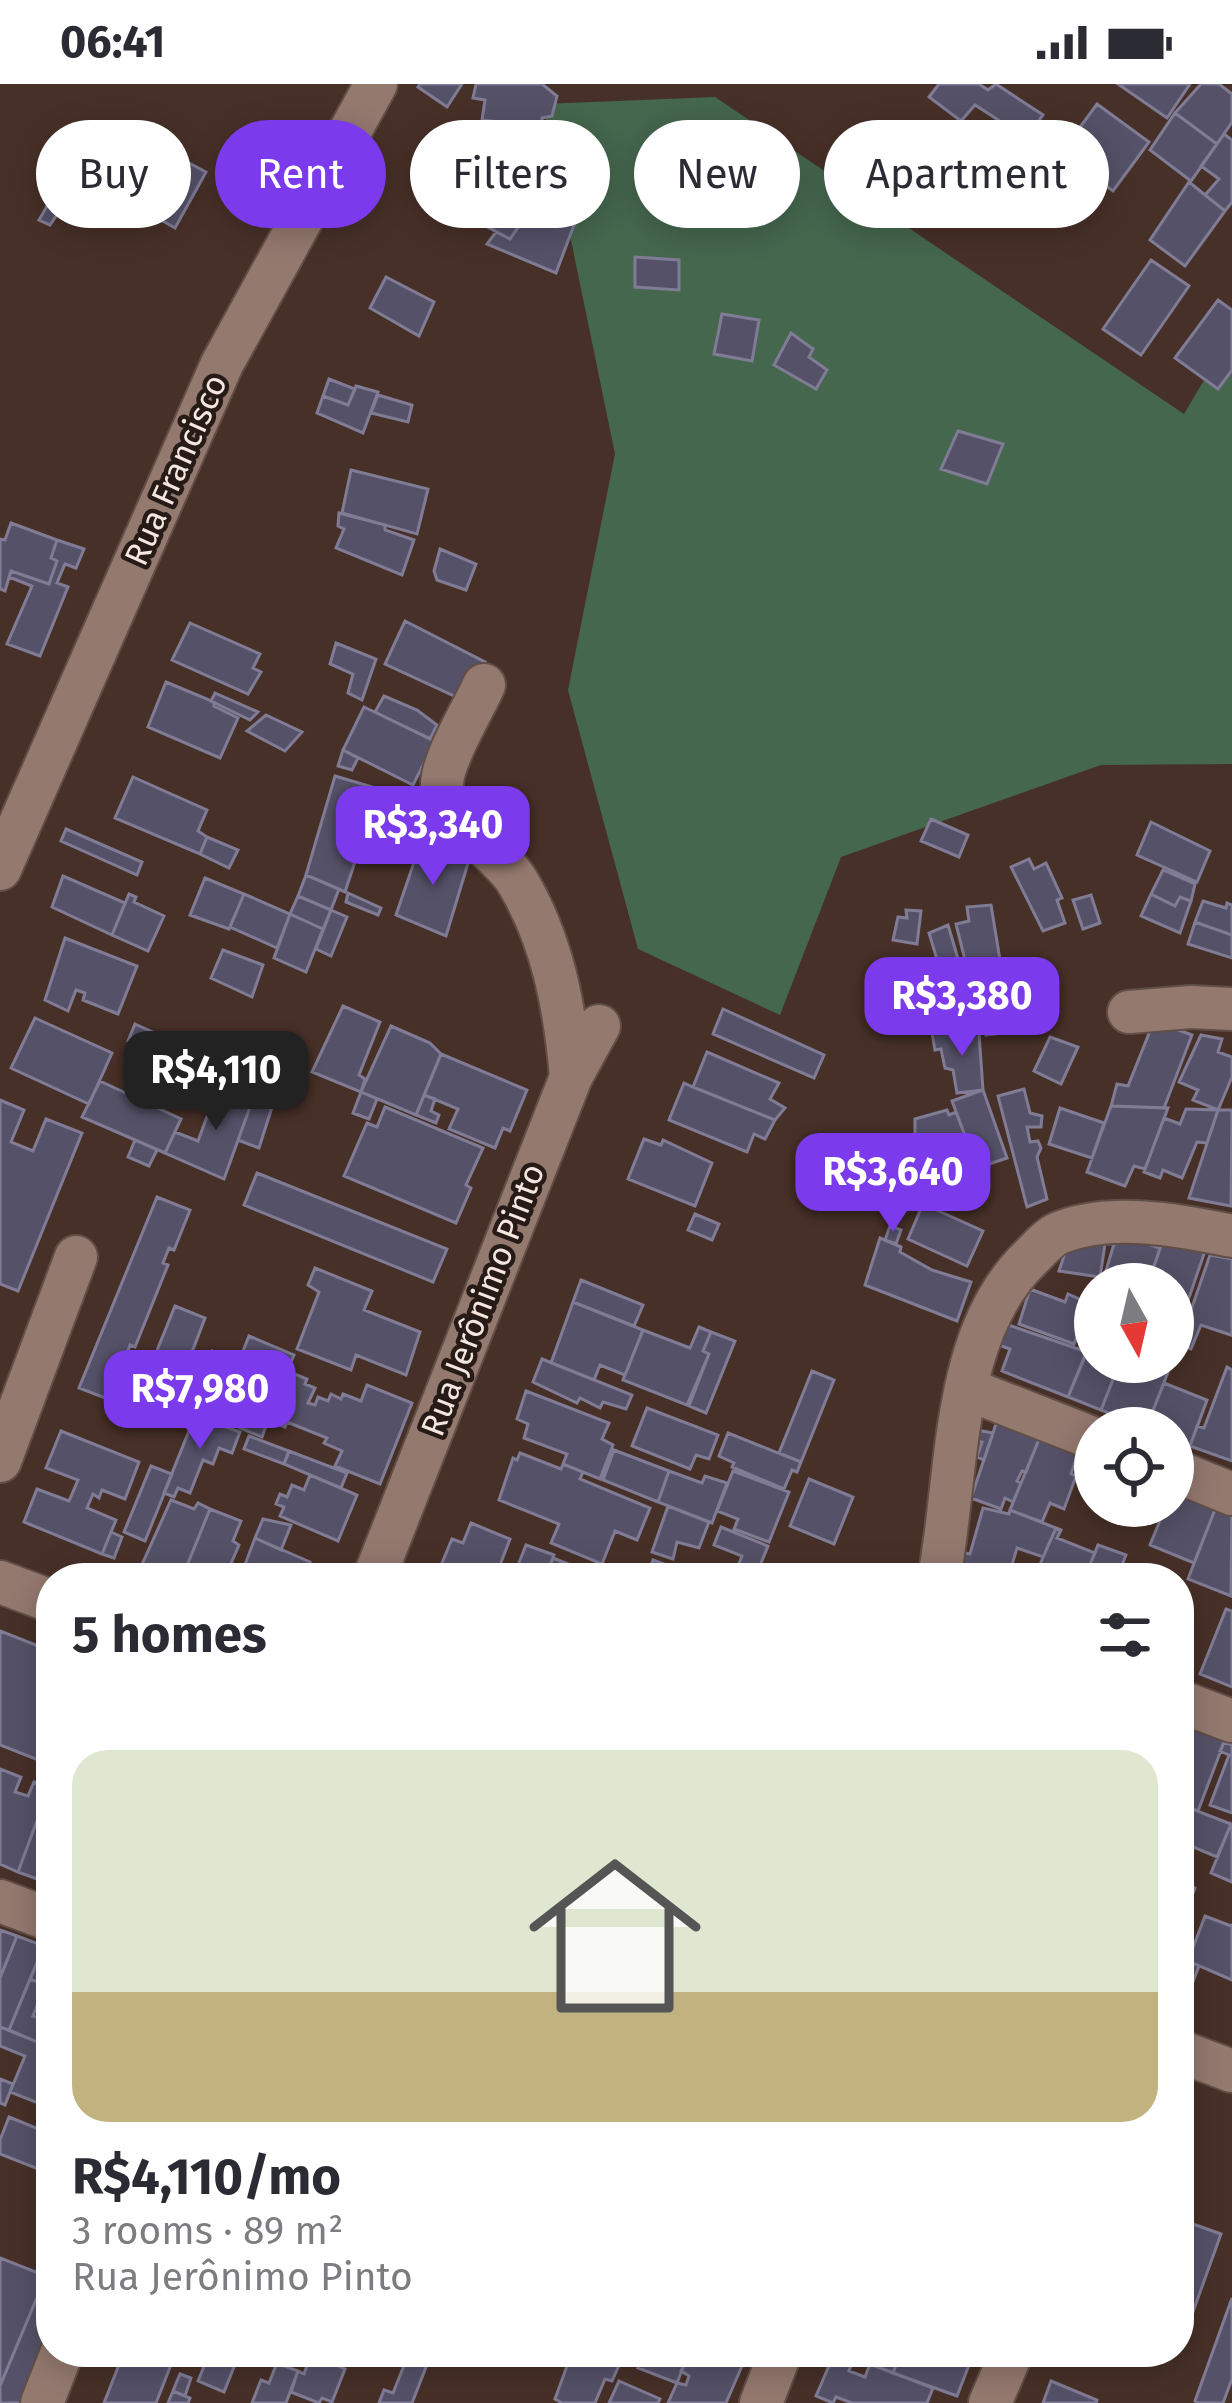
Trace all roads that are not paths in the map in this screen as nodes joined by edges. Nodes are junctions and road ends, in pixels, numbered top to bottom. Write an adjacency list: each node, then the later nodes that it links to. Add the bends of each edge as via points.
1 (376, 84): 3 (street, Rua Francisco, via 222,364)
2 (484, 686): 7 (street, via 442,793 450,812 515,877 541,928 564,1004)
3 (0, 868)
4 (1232, 1009): 5 (street)
5 (1129, 1012)
6 (598, 1026): 7 (street, Rua Jerônimo Pinto)
7 (571, 1077): 15 (street, Rua Jerônimo Pinto)
8 (1232, 1236): 10 (street, via 1108,1223 1056,1234 990,1309)
9 (76, 1257): 12 (street)
10 (968, 1388): 11 (street); 16 (street)
11 (1074, 1431)
12 (0, 1461)
13 (1194, 1479): 14 (street)
14 (1232, 1494)
15 (380, 1563)
16 (941, 1563)
17 (0, 1582): 18 (street)
18 (36, 1595)
19 (1194, 1707): 20 (street)
20 (1232, 1721)
21 (0, 1901): 22 (street)
22 (36, 1914)
23 (1194, 2057): 24 (street)
24 (1232, 2071)
25 (56, 2367): 28 (street)
26 (775, 2367): 29 (street)
27 (1006, 2367): 30 (street)
28 (42, 2403)
29 (760, 2403)
30 (990, 2403)

